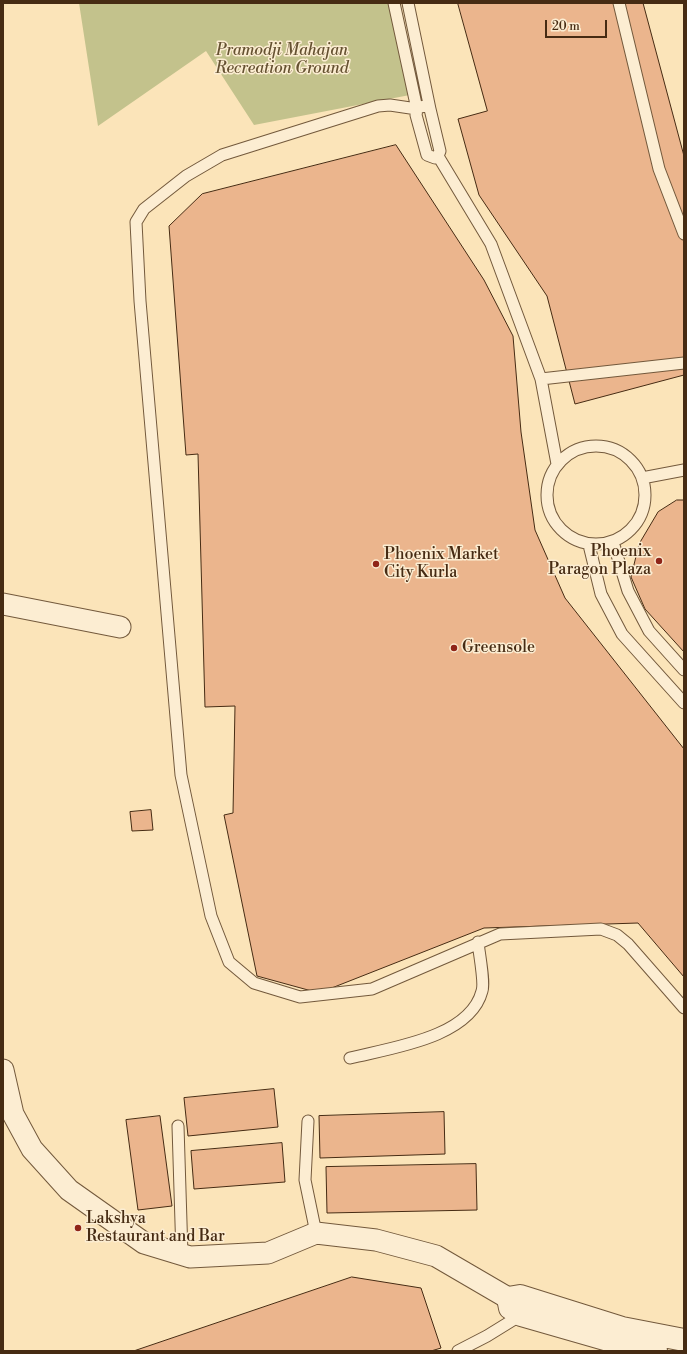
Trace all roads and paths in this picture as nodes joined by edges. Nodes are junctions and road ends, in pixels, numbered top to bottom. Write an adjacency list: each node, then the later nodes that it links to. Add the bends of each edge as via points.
1 (394, 3): 4 (lane)
2 (408, 3): 5 (lane)
3 (619, 3): 7 (lane, via 659,169)
4 (417, 109): 5 (lane, via 426,106); 6 (lane, via 416,115 427,155 435,158); 19 (lane, via 378,106 222,155 186,176 144,209 136,222 140,301 180,775 211,916 229,962 254,983 300,996 372,989)
5 (430, 109): 6 (lane, via 440,151)
6 (438, 156): 9 (lane, via 491,244)
7 (684, 234)
8 (684, 363): 9 (lane)
9 (541, 380): 10 (lane)
10 (557, 464): 12 (lane, via 570,453 586,447 603,446 627,457 636,466); 14 (lane, via 546,492 553,520 562,532)
11 (684, 470): 12 (lane)
12 (642, 478): 13 (lane, via 645,494 643,511 635,527)
13 (613, 542): 14 (lane); 17 (lane, via 628,590 649,631)
14 (589, 545): 18 (lane, via 601,594 622,634)
15 (3, 604): 16 (street)
16 (120, 627)
17 (684, 670)
18 (684, 703)
19 (478, 942): 20 (lane, via 500,934 517,932 602,929 617,935 628,944); 21 (lane, via 483,990 472,1011 455,1026 421,1040)
20 (684, 1008)
21 (350, 1058)
22 (3, 1070): 26 (street, via 13,1114 32,1149 69,1190 144,1243)
23 (308, 1120): 25 (lane, via 305,1180)
24 (178, 1126): 26 (lane)
25 (316, 1233): 26 (street, via 268,1253 190,1257); 27 (street, via 376,1240 436,1256)
26 (182, 1255)
27 (508, 1298): 28 (street, via 510,1308); 29 (street, via 520,1296 622,1328)
28 (521, 1315): 31 (lane); 32 (street)
29 (684, 1340)
30 (684, 1348): 33 (lane)
31 (458, 1351)
32 (656, 1351)
33 (679, 1351)

